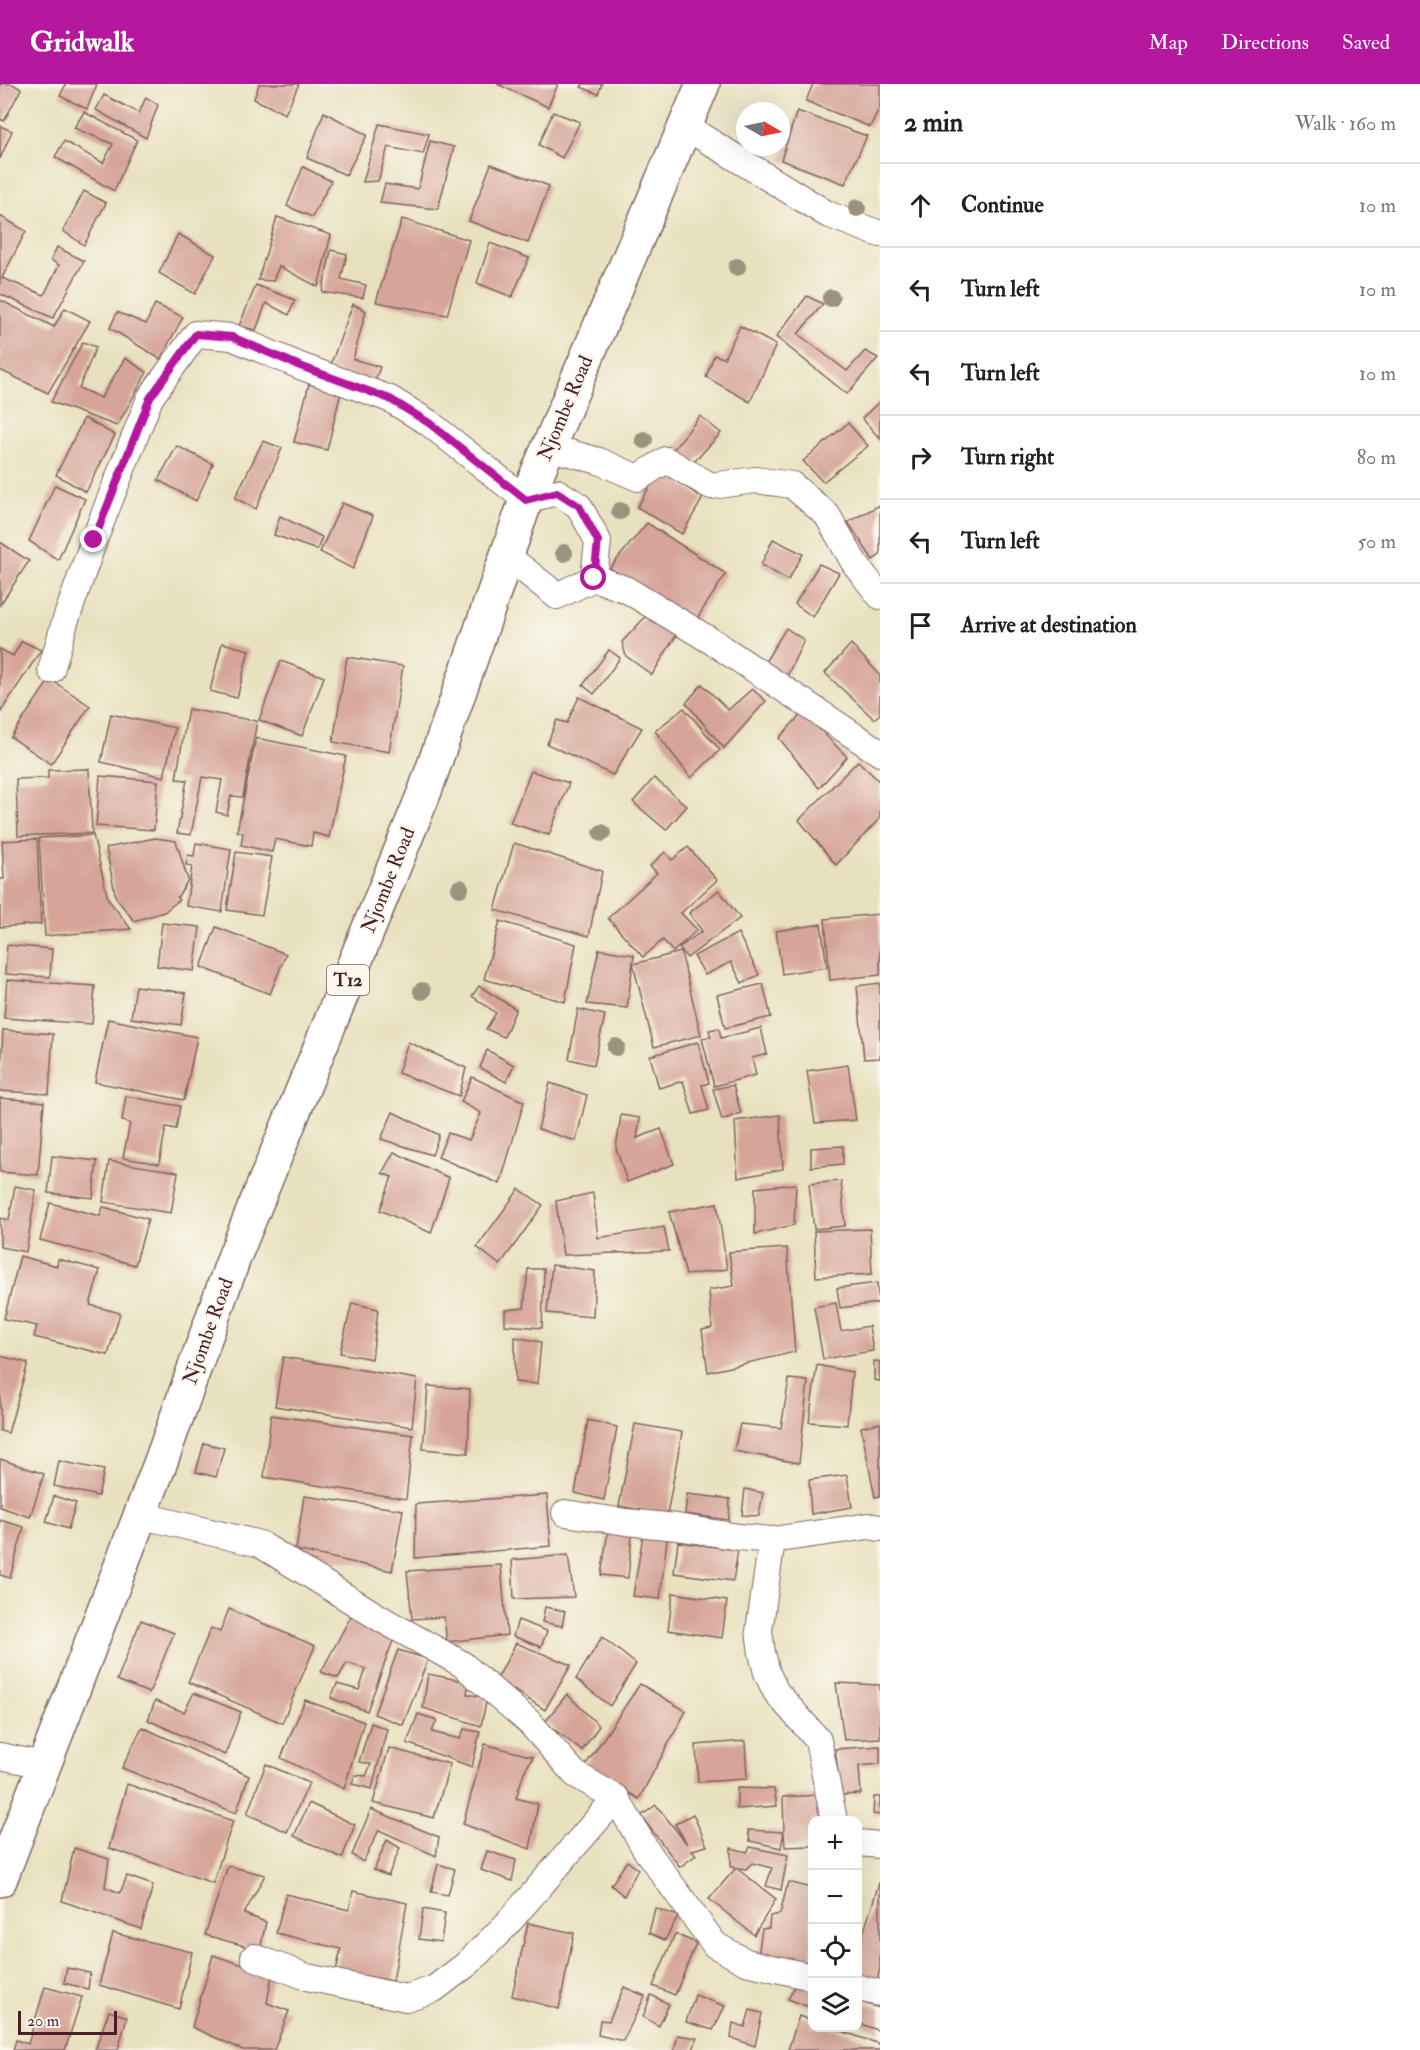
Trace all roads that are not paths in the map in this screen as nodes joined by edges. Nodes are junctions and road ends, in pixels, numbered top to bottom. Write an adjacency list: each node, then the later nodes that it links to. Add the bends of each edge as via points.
1 (703, 84): 2 (highway, Njombe Road / T12)
2 (686, 127): 3 (street, via 827,214); 4 (highway, Njombe Road / T12)
3 (880, 234)
4 (548, 447): 5 (highway, Njombe Road / T12); 8 (street, via 638,478 666,460 711,486 755,480 792,485 827,515 855,564)
5 (526, 500): 6 (highway, Njombe Road / T12); 7 (street, via 557,492 579,506 598,541); 9 (street, via 429,423 390,399 232,337 196,334 150,398 94,540)
6 (507, 556): 7 (street, via 557,596); 12 (highway, Njombe Road / T12, via 425,791 235,1255)
7 (594, 578): 10 (street, via 627,590 713,642)
8 (880, 596)
9 (51, 670)
10 (880, 753)
11 (565, 1513): 14 (street)
12 (139, 1515): 16 (highway, Njombe Road / T12); 17 (street, via 260,1544 462,1664 530,1723 575,1774)
13 (880, 1528): 14 (street, via 869,1526)
14 (772, 1540): 18 (street, via 759,1631 766,1673 776,1692 818,1740)
15 (0, 1756): 16 (street)
16 (44, 1765): 21 (highway, Njombe Road / T12)
17 (616, 1798): 22 (street, via 506,1925 467,1964 434,1989 406,1998 307,1977); 23 (street, via 646,1850 715,1945 746,1962)
18 (833, 1816)
19 (862, 1843): 20 (street)
20 (880, 1845)
21 (0, 1880)
22 (254, 1957)
23 (808, 1976)
24 (862, 1989): 25 (street)
25 (880, 1993)

